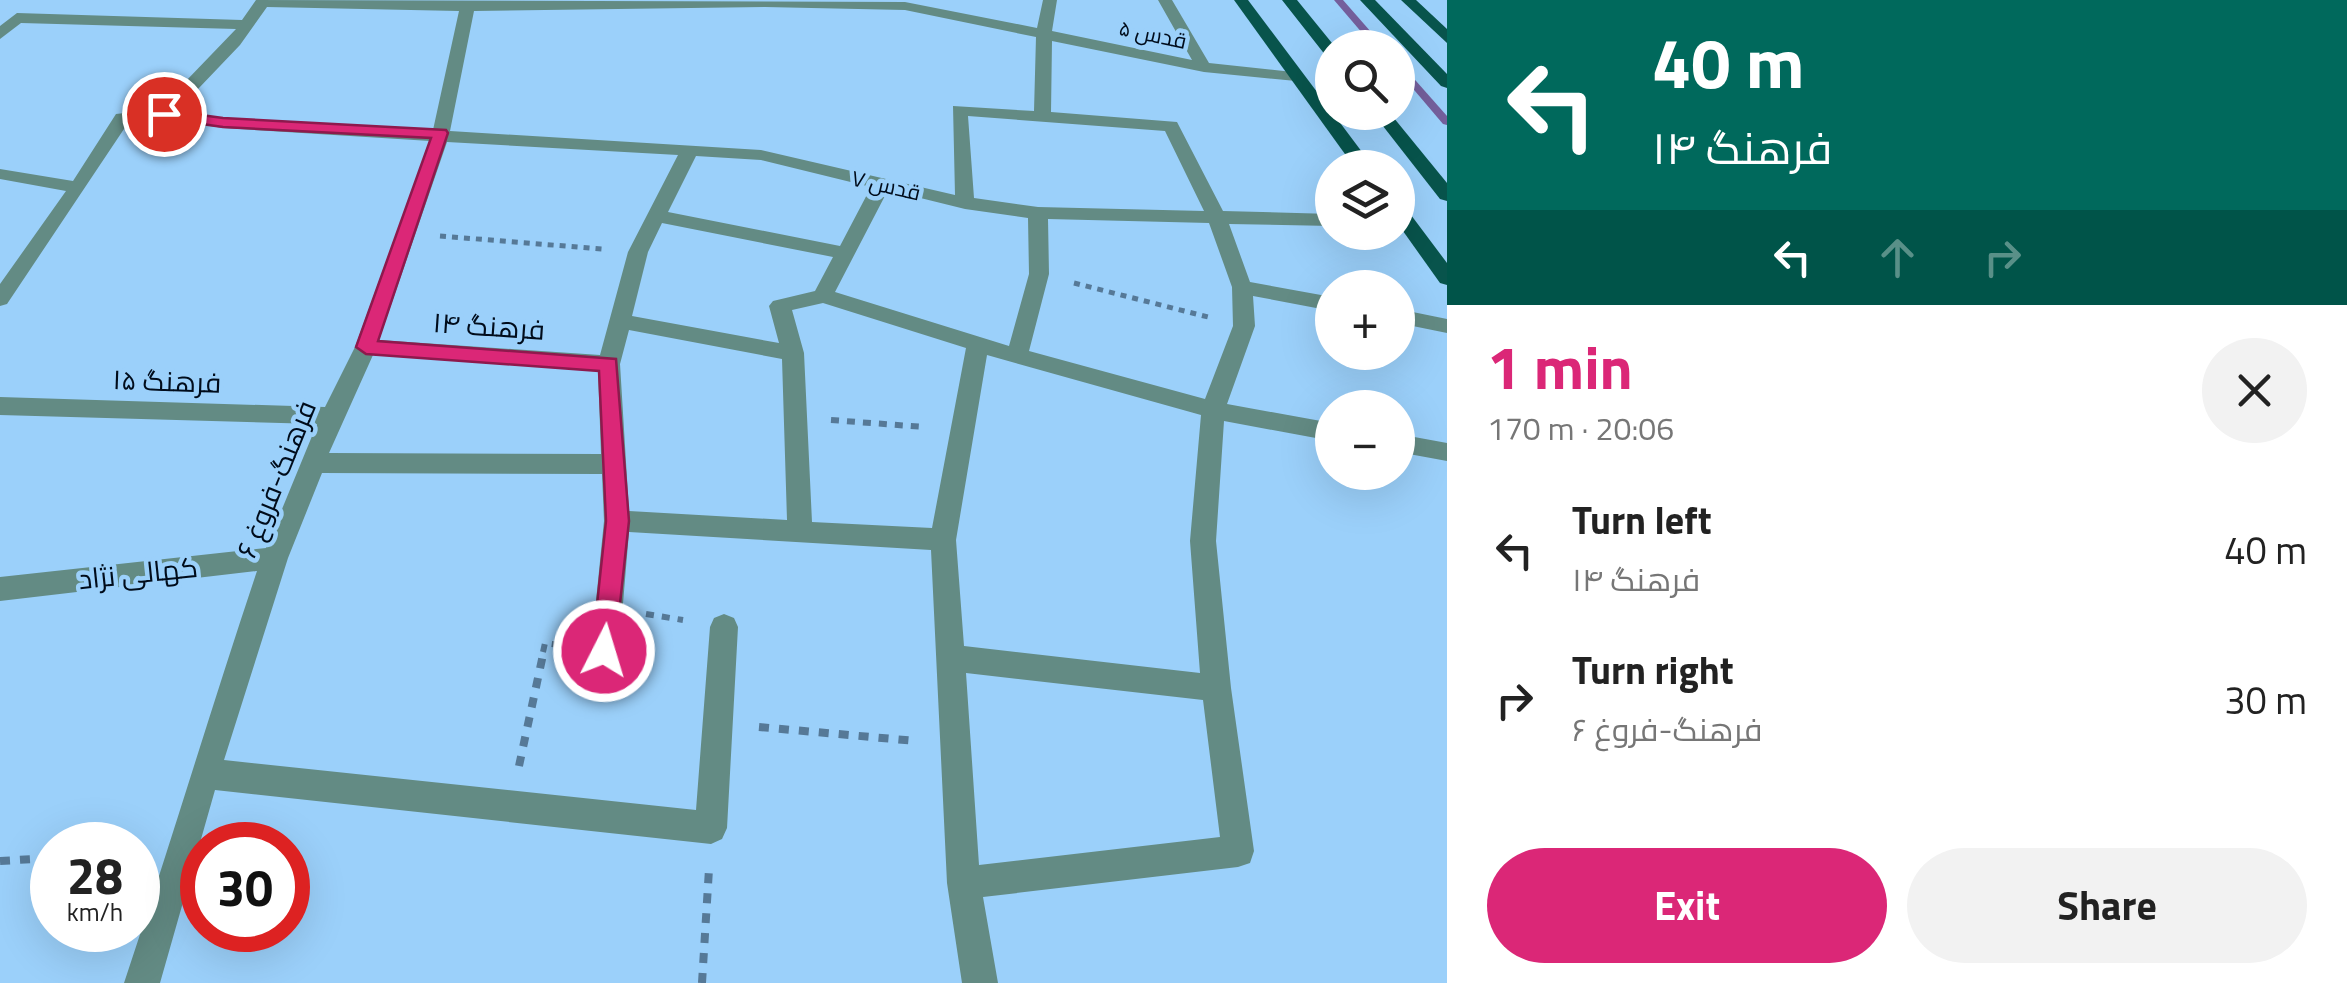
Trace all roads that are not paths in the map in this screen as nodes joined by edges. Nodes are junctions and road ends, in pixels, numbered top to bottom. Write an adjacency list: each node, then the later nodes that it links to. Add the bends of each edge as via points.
1 (137, 0): 13 (street)
2 (1050, 0): 17 (street)
3 (1166, 0): 19 (street)
4 (1241, 0): 20 (main road)
5 (1289, 0): 15 (main road)
6 (1367, 0): 21 (main road)
7 (1408, 0): 18 (main road)
8 (263, 1): 10 (street, قدس ۵); 14 (street)
9 (766, 2): 10 (street, قدس ۵); 17 (street, قدس ۵, via 905,6)
10 (468, 3): 25 (street, فرهنگ-فروغ ۶)
11 (0, 15): 12 (street)
12 (17, 18): 13 (street); 16 (street)
13 (113, 20): 14 (street)
14 (247, 25): 22 (street)
15 (1315, 32)
16 (0, 34)
17 (1044, 34): 19 (street, قدس ۵); 23 (street)
18 (1447, 38)
19 (1204, 67): 20 (street, قدس ۵)
20 (1296, 76): 27 (main road)
21 (1447, 83)
22 (164, 114): 25 (street); 30 (street, via 122,118)
23 (1042, 114): 32 (street, via 959,110); 35 (street, via 1171,126)
24 (1395, 130): 31 (main road)
25 (440, 133): 26 (street, قدس ۷); 48 (street, فرهنگ-فروغ ۶)
26 (690, 150): 29 (street, قدس ۷, via 761,155); 34 (street)
27 (1352, 150)
28 (0, 174): 30 (street)
29 (882, 184): 32 (street, قدس ۷); 38 (street)
30 (78, 187): 42 (street)
31 (1447, 194)
32 (965, 204): 33 (street, قدس ۷)
33 (1038, 213): 35 (street, قدس ۷); 50 (street, via 1039,274)
34 (657, 216): 38 (street); 45 (street, via 638,252)
35 (1218, 220): 36 (street, قدس ۷); 40 (street)
36 (1315, 220)
37 (1415, 236): 39 (main road)
38 (846, 253): 41 (street)
39 (1447, 278)
40 (1242, 287): 43 (street); 53 (street, via 1244,326)
41 (823, 296): 47 (street); 49 (street, via 780,306)
42 (0, 299)
43 (1315, 301)
44 (1415, 319): 46 (street)
45 (620, 321): 49 (street); 51 (street)
46 (1447, 326)
47 (977, 346): 50 (street); 62 (street)
48 (366, 347): 51 (street, فرهنگ ۱۴); 54 (street, فرهنگ-فروغ ۶)
49 (792, 353): 61 (street)
50 (1017, 356): 53 (street)
51 (608, 364): 59 (street)
52 (0, 406): 54 (street, فرهنگ ۱۵)
53 (1213, 410): 55 (street); 68 (street, via 1203,541)
54 (332, 416): 58 (street, فرهنگ-فروغ ۶)
55 (1315, 429)
56 (1415, 446): 57 (street)
57 (1447, 452)
58 (312, 463): 59 (street); 63 (street, فرهنگ-فروغ ۶)
59 (614, 464): 60 (street)
60 (617, 521): 61 (street); 66 (street)
61 (800, 530): 62 (street)
62 (944, 540): 67 (street)
63 (275, 558): 64 (street, کهالی نژاد); 69 (street, فرهنگ-فروغ ۶)
64 (0, 589)
65 (724, 627): 69 (street, via 711,828)
66 (604, 651)
67 (950, 658): 68 (street); 70 (street)
68 (1216, 688): 70 (street, via 1238,850)
69 (204, 773): 71 (street, فرهنگ-فروغ ۶)
70 (964, 884): 72 (street)
71 (142, 983)
72 (980, 983)

